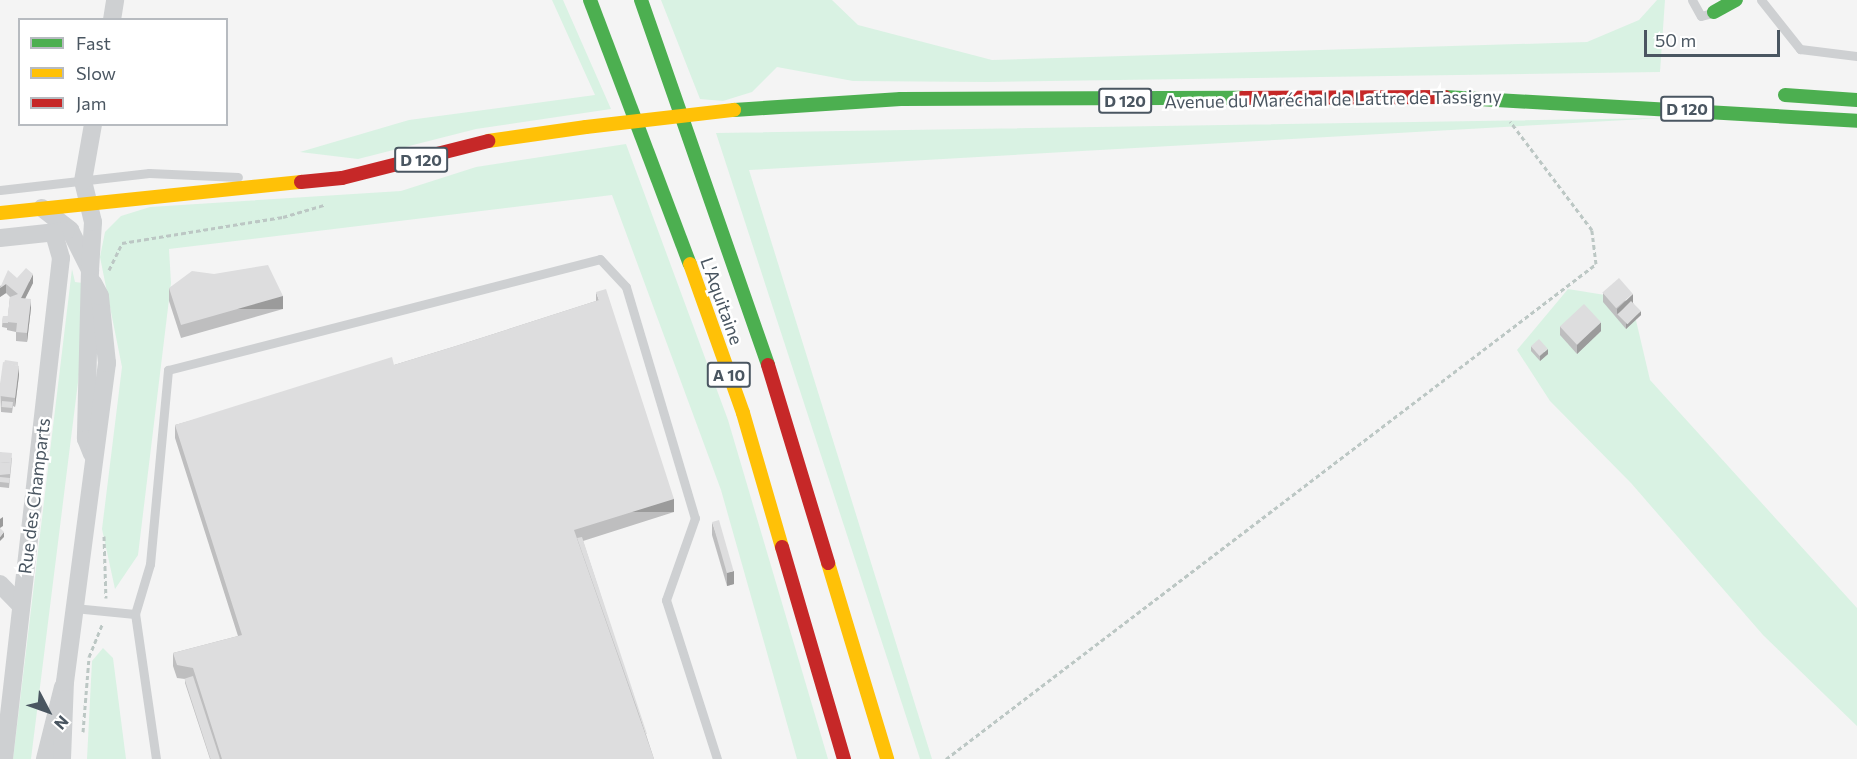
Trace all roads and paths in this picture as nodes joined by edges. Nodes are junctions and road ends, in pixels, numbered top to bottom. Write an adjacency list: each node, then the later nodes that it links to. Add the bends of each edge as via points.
1 (115, 0): 8 (street)
2 (590, 0): 38 (main road, L'Aquitaine / A 10, via 627,87 743,413)
3 (640, 0): 39 (main road, L'Aquitaine / A 10, via 768,364)
4 (1692, 0): 7 (lane, via 1701,16)
5 (1736, 0): 7 (main road)
6 (1761, 0): 9 (lane, via 1800,49)
7 (1714, 12)
8 (112, 18)
9 (1857, 56)
10 (1604, 90): 13 (main road, Avenue du Maréchal de Lattre de Tassigny / D 120, via 1534,90)
11 (1774, 94): 14 (main road)
12 (1501, 97): 13 (main road, Avenue du Maréchal de Lattre de Tassigny / D 120); 17 (main road, Avenue du Maréchal de Lattre de Tassigny / D 120, bridge, via 901,99 734,110 484,142 373,172); 40 (path, via 1504,113 1592,230 1596,264)
13 (1517, 97): 15 (main road, Avenue du Maréchal de Lattre de Tassigny / D 120, via 1531,103)
14 (1857, 100)
15 (1857, 121)
16 (93, 126): 19 (street)
17 (256, 186): 19 (main road, Avenue du Maréchal de Lattre de Tassigny / D 120, via 236,181); 20 (main road, Avenue du Maréchal de Lattre de Tassigny, via 237,192)
18 (0, 190): 19 (lane)
19 (85, 192): 20 (main road, Avenue du Maréchal de Lattre de Tassigny); 21 (main road, Avenue du Maréchal de Lattre de Tassigny / D 120); 22 (main road, Avenue du Maréchal de Lattre de Tassigny); 24 (street)
20 (133, 200): 24 (street, Avenue du Maréchal de Lattre de Tassigny)
21 (0, 202)
22 (42, 208): 23 (main road, Avenue du Maréchal de Lattre de Tassigny); 25 (street)
23 (0, 213)
24 (93, 222): 25 (street, Avenue du Maréchal de Lattre de Tassigny); 27 (street)
25 (62, 232): 26 (street, Avenue du Maréchal de Lattre de Tassigny); 27 (street); 29 (street, Rue des Champarts)
26 (0, 238)
27 (92, 277): 30 (street, via 102,305 107,363 101,439 92,454)
28 (0, 584): 29 (street)
29 (21, 606): 33 (street, Rue des Champarts)
30 (75, 608): 31 (lane); 32 (street)
31 (135, 614): 36 (lane); 37 (lane, via 150,564 168,370 600,259 626,287 694,518 666,600)
32 (65, 682): 34 (street, via 53,711); 35 (street)
33 (4, 759)
34 (45, 759)
35 (62, 759)
36 (156, 759)
37 (717, 759)
38 (844, 759)
39 (887, 759)
40 (946, 759)

